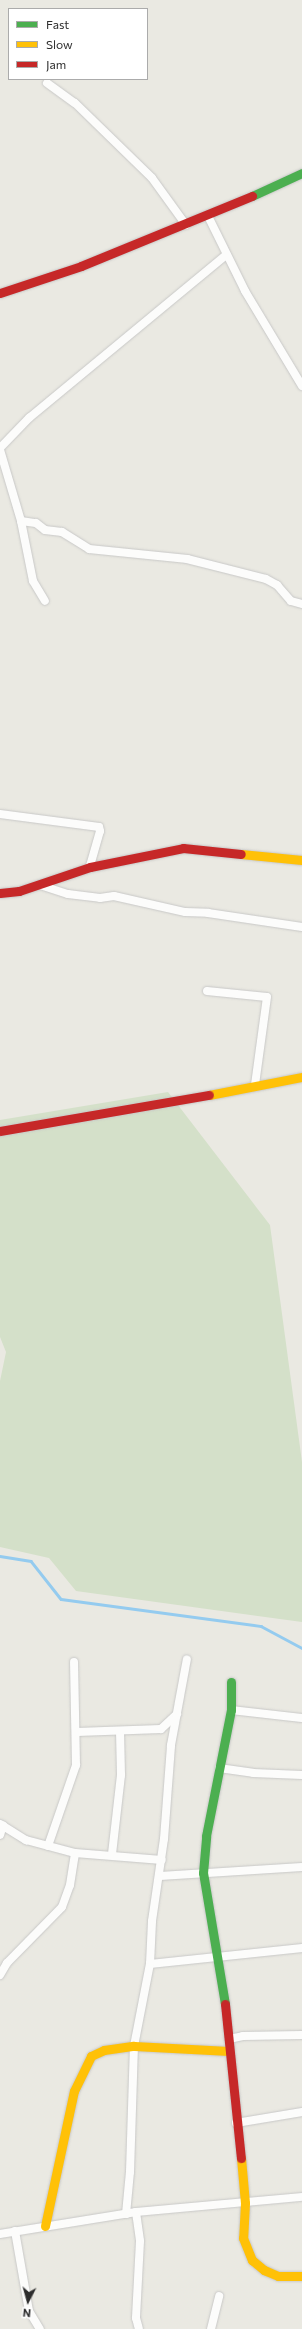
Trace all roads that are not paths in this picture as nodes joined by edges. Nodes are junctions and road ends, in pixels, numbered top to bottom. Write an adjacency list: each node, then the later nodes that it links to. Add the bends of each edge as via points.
1 (47, 83): 4 (street, via 75,103 152,178)
2 (302, 174): 3 (street)
3 (208, 216): 4 (street); 5 (street)
4 (186, 225): 6 (street, via 81,266)
5 (226, 255): 7 (street); 8 (street, via 29,418)
6 (0, 293)
7 (302, 386)
8 (0, 449): 9 (street)
9 (21, 521): 10 (street, via 34,581); 11 (street, via 36,523 45,530 62,532 89,549 187,559 266,579 277,585 291,601)
10 (45, 601)
11 (302, 604)
12 (0, 814): 14 (street, via 99,827 100,832)
13 (302, 860): 14 (street, via 192,846)
14 (90, 867): 15 (street)
15 (40, 885): 16 (street); 17 (street, via 68,894 100,898 114,896 185,912)
16 (0, 893)
17 (302, 927)
18 (207, 991): 20 (street, via 267,997)
19 (302, 1077): 20 (street)
20 (255, 1085): 21 (street, via 178,1101)
21 (0, 1130)
22 (187, 1659): 26 (street)
23 (74, 1662): 29 (street)
24 (231, 1682): 25 (street)
25 (231, 1710): 27 (street); 30 (street)
26 (178, 1713): 28 (street, via 161,1729); 37 (street, via 169,1765)
27 (302, 1718)
28 (120, 1731): 29 (street); 36 (street, via 121,1775)
29 (77, 1732): 34 (street, via 74,1773)
30 (219, 1768): 31 (street, via 253,1773); 39 (street, via 206,1836)
31 (302, 1775)
32 (2, 1825): 33 (street); 34 (street, via 26,1840)
33 (0, 1835)
34 (48, 1846): 35 (street)
35 (75, 1853): 36 (street); 43 (street, via 70,1885 62,1907)
36 (112, 1854): 37 (street)
37 (162, 1860): 40 (street)
38 (302, 1867): 39 (street)
39 (203, 1874): 40 (street); 42 (street)
40 (160, 1876): 44 (street, via 152,1921)
41 (302, 1948): 42 (street)
42 (218, 1956): 44 (street); 47 (street)
43 (4, 1961): 45 (street)
44 (150, 1964): 48 (street)
45 (0, 1975)
46 (302, 2035): 47 (street, via 242,2036)
47 (229, 2039): 49 (street)
48 (134, 2046): 49 (street); 55 (street); 56 (street, via 97,2052 91,2056 80,2077 61,2143)
49 (229, 2051): 51 (street)
50 (302, 2112): 51 (street)
51 (236, 2123): 53 (street)
52 (302, 2197): 53 (street)
53 (245, 2203): 54 (street); 59 (street, via 243,2238 252,2260 278,2276)
54 (136, 2212): 55 (street); 62 (street, via 140,2241 136,2318)
55 (126, 2214): 56 (street)
56 (45, 2226): 57 (street)
57 (15, 2231): 58 (street); 61 (street, via 29,2311)
58 (0, 2234)
59 (302, 2276)
60 (219, 2296): 63 (street)
61 (40, 2329)
62 (139, 2329)
63 (211, 2329)

